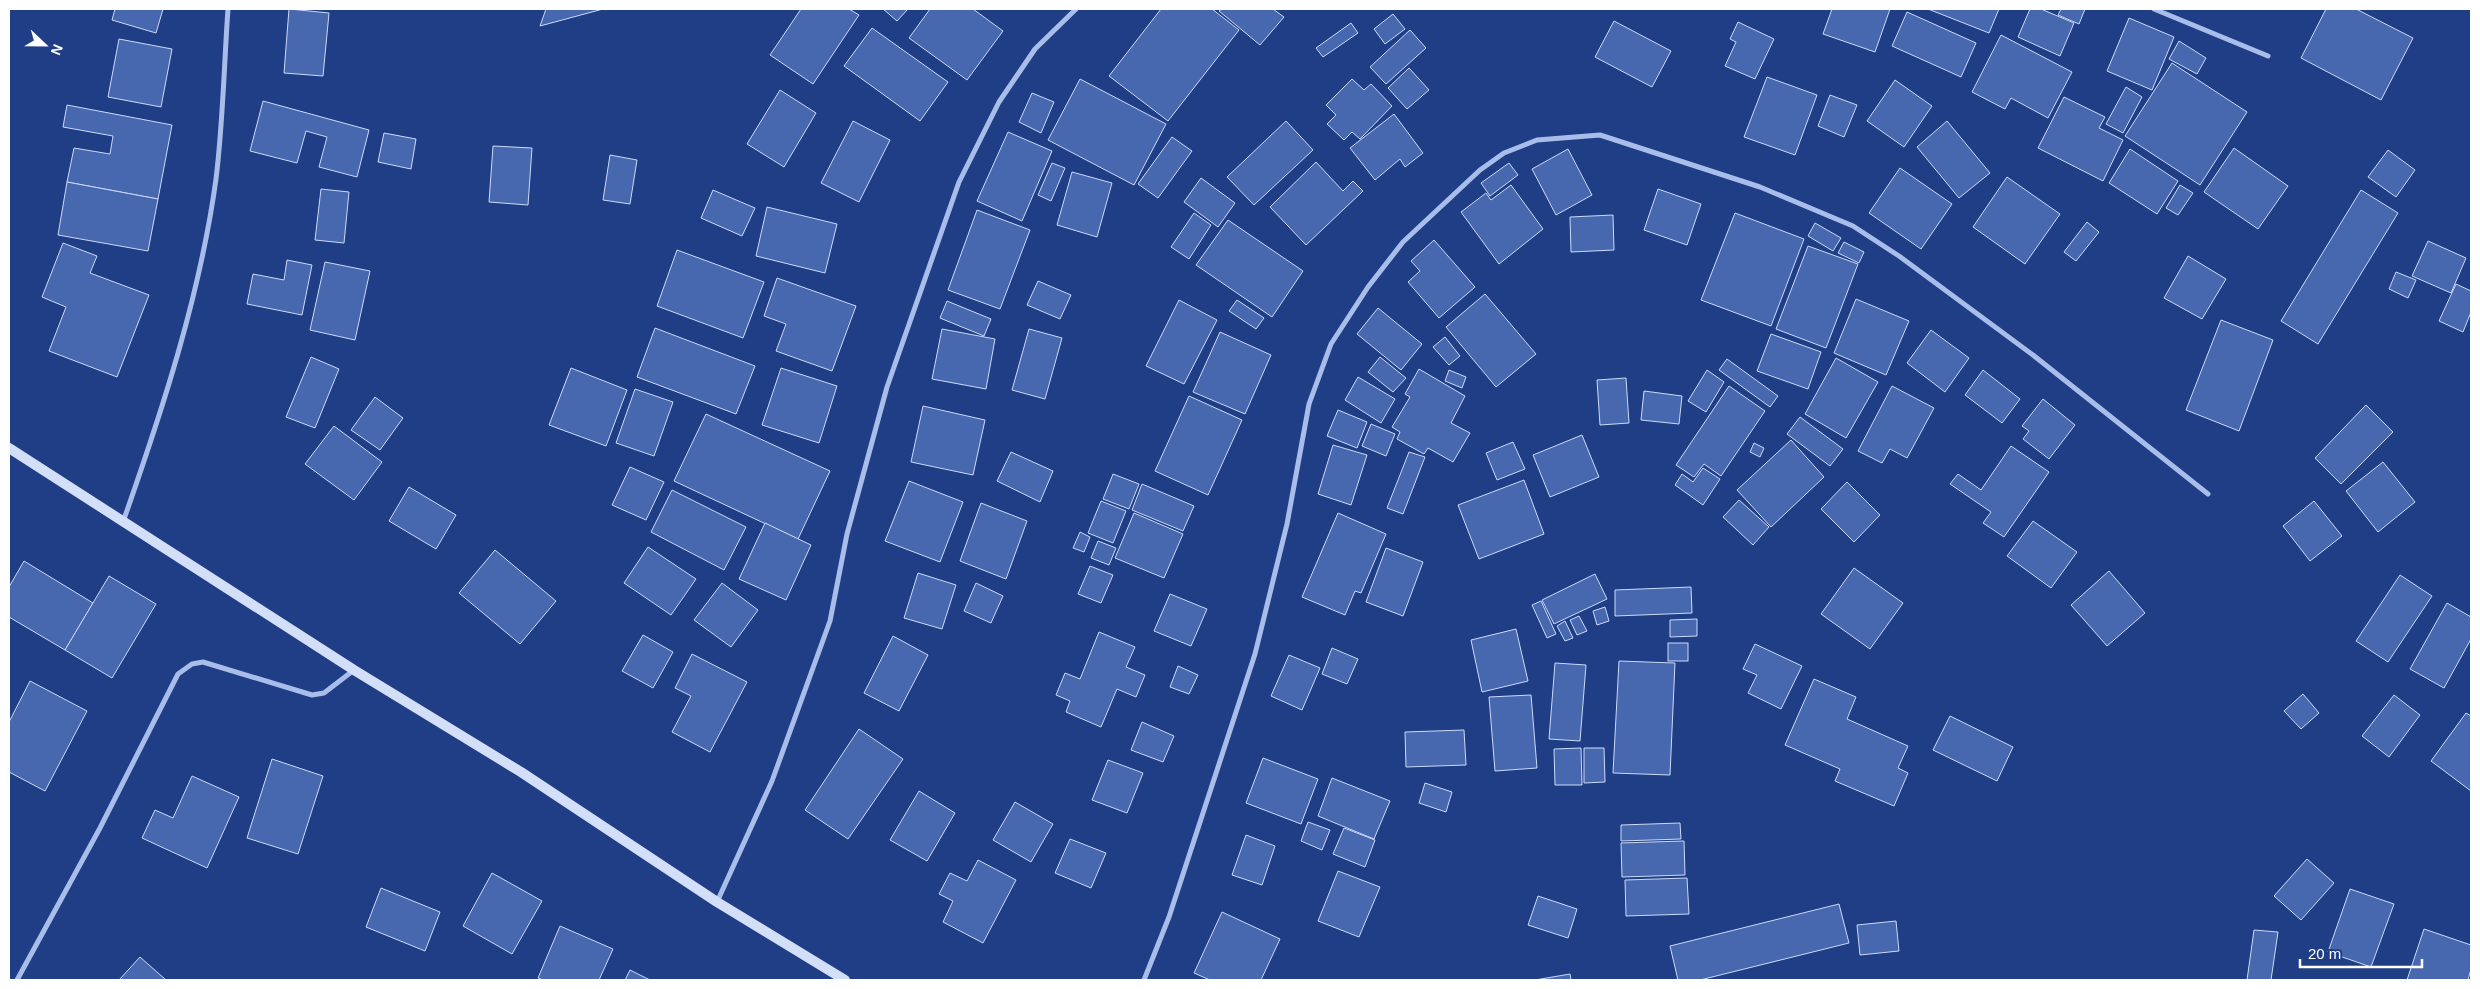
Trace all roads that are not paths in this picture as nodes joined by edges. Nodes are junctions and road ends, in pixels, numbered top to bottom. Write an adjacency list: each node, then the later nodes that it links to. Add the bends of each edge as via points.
1 (228, 9): 7 (street, via 216,179 193,295 158,421)
2 (1076, 9): 9 (street, via 1035,50 1009,87 959,182 887,387 847,534 830,621 772,781)
3 (2154, 9): 4 (street)
4 (2268, 56)
5 (9, 448): 7 (street)
6 (2208, 494): 12 (street, via 2034,355 1853,226 1760,187 1600,135 1537,140 1504,153 1480,170 1403,242 1332,344 1309,404 1287,524 1255,654 1169,917)
7 (123, 523): 8 (street)
8 (354, 670): 9 (street, via 522,772); 10 (street, via 324,692 312,695 203,662 192,664 178,674 100,828)
9 (717, 902): 11 (street)
10 (17, 980)
11 (845, 980)
12 (1144, 980)

